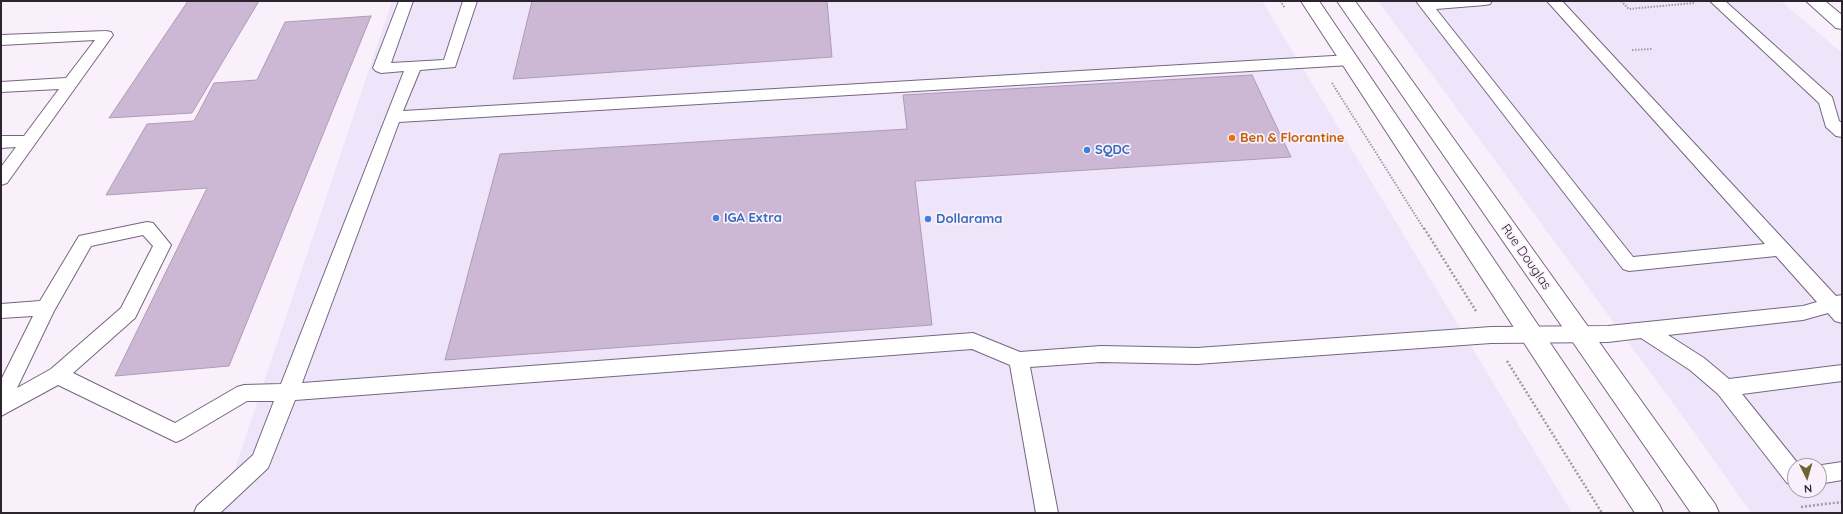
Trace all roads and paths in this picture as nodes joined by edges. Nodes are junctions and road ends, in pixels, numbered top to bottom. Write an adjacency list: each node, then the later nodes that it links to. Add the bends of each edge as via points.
1 (406, 1): 17 (lane, via 381,68)
2 (470, 1): 17 (lane, via 450,64)
3 (1310, 1): 16 (main road)
4 (1346, 1): 33 (main road, Rue Douglas)
5 (1485, 1): 10 (lane)
6 (1554, 1): 26 (lane)
7 (1622, 1): 11 (path, via 1629,9)
8 (1717, 1): 22 (lane, via 1826,101 1832,123)
9 (1815, 1): 12 (main road)
10 (1425, 3): 26 (lane, via 1629,264)
11 (1696, 3)
12 (1842, 24)
13 (1, 40): 18 (lane, via 106,35)
14 (1652, 49): 15 (path)
15 (1631, 50)
16 (1350, 60): 21 (lane); 32 (main road)
17 (414, 66): 21 (lane)
18 (71, 83): 19 (lane); 23 (lane)
19 (1, 87)
20 (1339, 96): 30 (path)
21 (393, 116): 39 (lane)
22 (1842, 132)
23 (29, 141): 24 (lane); 25 (lane)
24 (1, 142)
25 (1, 179)
26 (1780, 248): 28 (lane)
27 (46, 308): 29 (lane); 35 (lane, via 85,240 147,228 162,245 128,313); 40 (lane)
28 (1839, 308): 31 (lane)
29 (1, 311)
30 (1476, 312)
31 (1644, 330): 33 (lane); 38 (lane, via 1697,364)
32 (1530, 334): 33 (lane); 34 (lane, via 1197,356 1102,354); 50 (main road)
33 (1580, 334): 51 (main road, Rue Douglas)
34 (1019, 360): 39 (lane, via 973,341); 48 (lane)
35 (58, 374): 39 (lane, via 176,433 244,392); 41 (lane)
36 (1842, 374): 38 (lane)
37 (1516, 375): 49 (path)
38 (1725, 388): 42 (lane)
39 (288, 392): 47 (lane, via 261,461)
40 (1, 401)
41 (1, 407)
42 (1787, 466)
43 (1842, 471): 44 (lane)
44 (1827, 473)
45 (1842, 502): 46 (path)
46 (1801, 507)
47 (205, 513)
48 (1047, 513)
49 (1602, 513)
50 (1650, 513)
51 (1706, 513)

